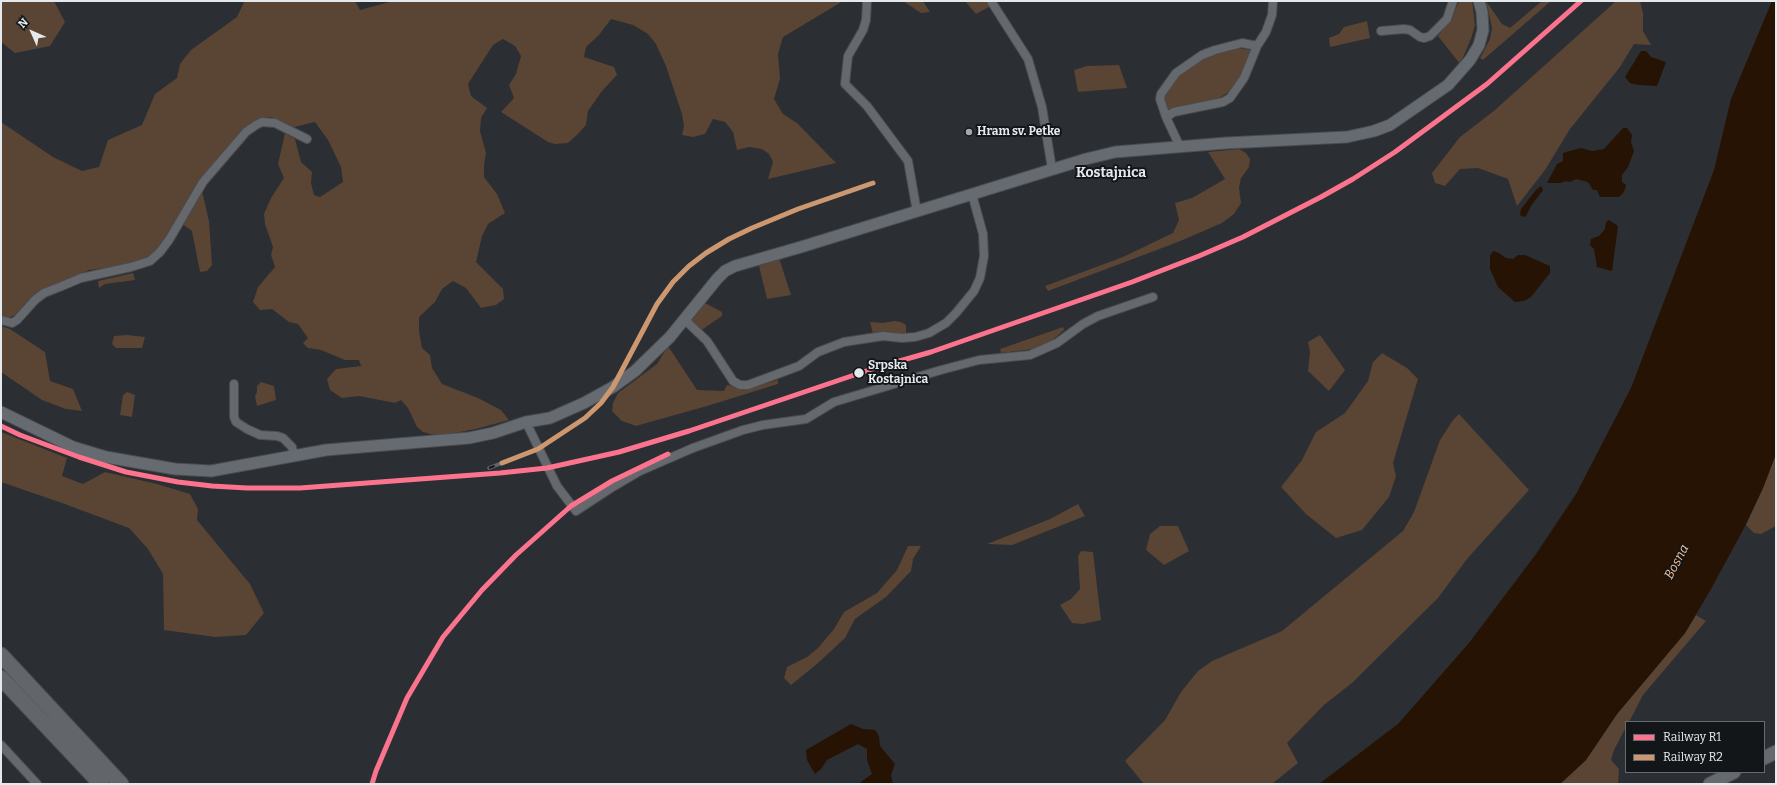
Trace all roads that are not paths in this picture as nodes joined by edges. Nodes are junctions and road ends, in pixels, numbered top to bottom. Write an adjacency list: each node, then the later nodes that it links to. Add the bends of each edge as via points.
1 (867, 1): 13 (street, via 863,30 848,56 845,84 867,106 905,156 910,167)
2 (991, 1): 11 (street, via 1028,59 1042,107)
3 (1273, 1): 7 (street, via 1272,15 1266,32)
4 (1453, 1): 6 (street, via 1446,19 1430,36 1420,38 1410,30 1404,29)
5 (1479, 1): 10 (main road, via 1483,30 1479,45 1470,60 1448,85 1390,125 1347,137)
6 (1381, 31)
7 (1257, 46): 8 (street, via 1244,78 1230,98 1174,112); 8 (street, via 1242,43 1202,55 1176,73 1161,94)
8 (1166, 117): 10 (street)
9 (307, 139): 15 (street, via 275,123 262,122 256,125 246,132 203,182 160,252 150,261 131,268 81,278 44,293 17,320)
10 (1180, 147): 11 (main road, via 1115,152)
11 (1052, 169): 12 (main road)
12 (972, 194): 13 (main road); 16 (street, via 983,234 984,256 980,278 974,291 956,313 946,323 929,333 915,337 884,336 844,342 818,352 799,366 782,374 744,385 733,381 707,341)
13 (917, 212): 16 (main road, via 730,268 711,286)
14 (1153, 297): 19 (street, via 1098,316 1057,343 1030,354 979,360 941,370 834,402 806,419 750,428 693,448 640,471 576,512 557,486)
15 (1, 320)
16 (685, 320): 19 (main road, via 652,355 613,388 550,418)
17 (234, 384): 20 (street, via 236,422 260,435 283,438 292,447)
18 (1, 412): 20 (main road, via 72,447 106,457 175,469 211,471)
19 (526, 422): 20 (main road, via 469,438 326,450)
20 (294, 456)
21 (1, 655): 29 (highway)
22 (1, 678): 28 (highway)
23 (1, 745): 27 (street)
24 (1776, 752): 25 (main road)
25 (1765, 758)
26 (1732, 773): 30 (main road)
27 (37, 784)
28 (100, 784)
29 (121, 784)
30 (1710, 784)

